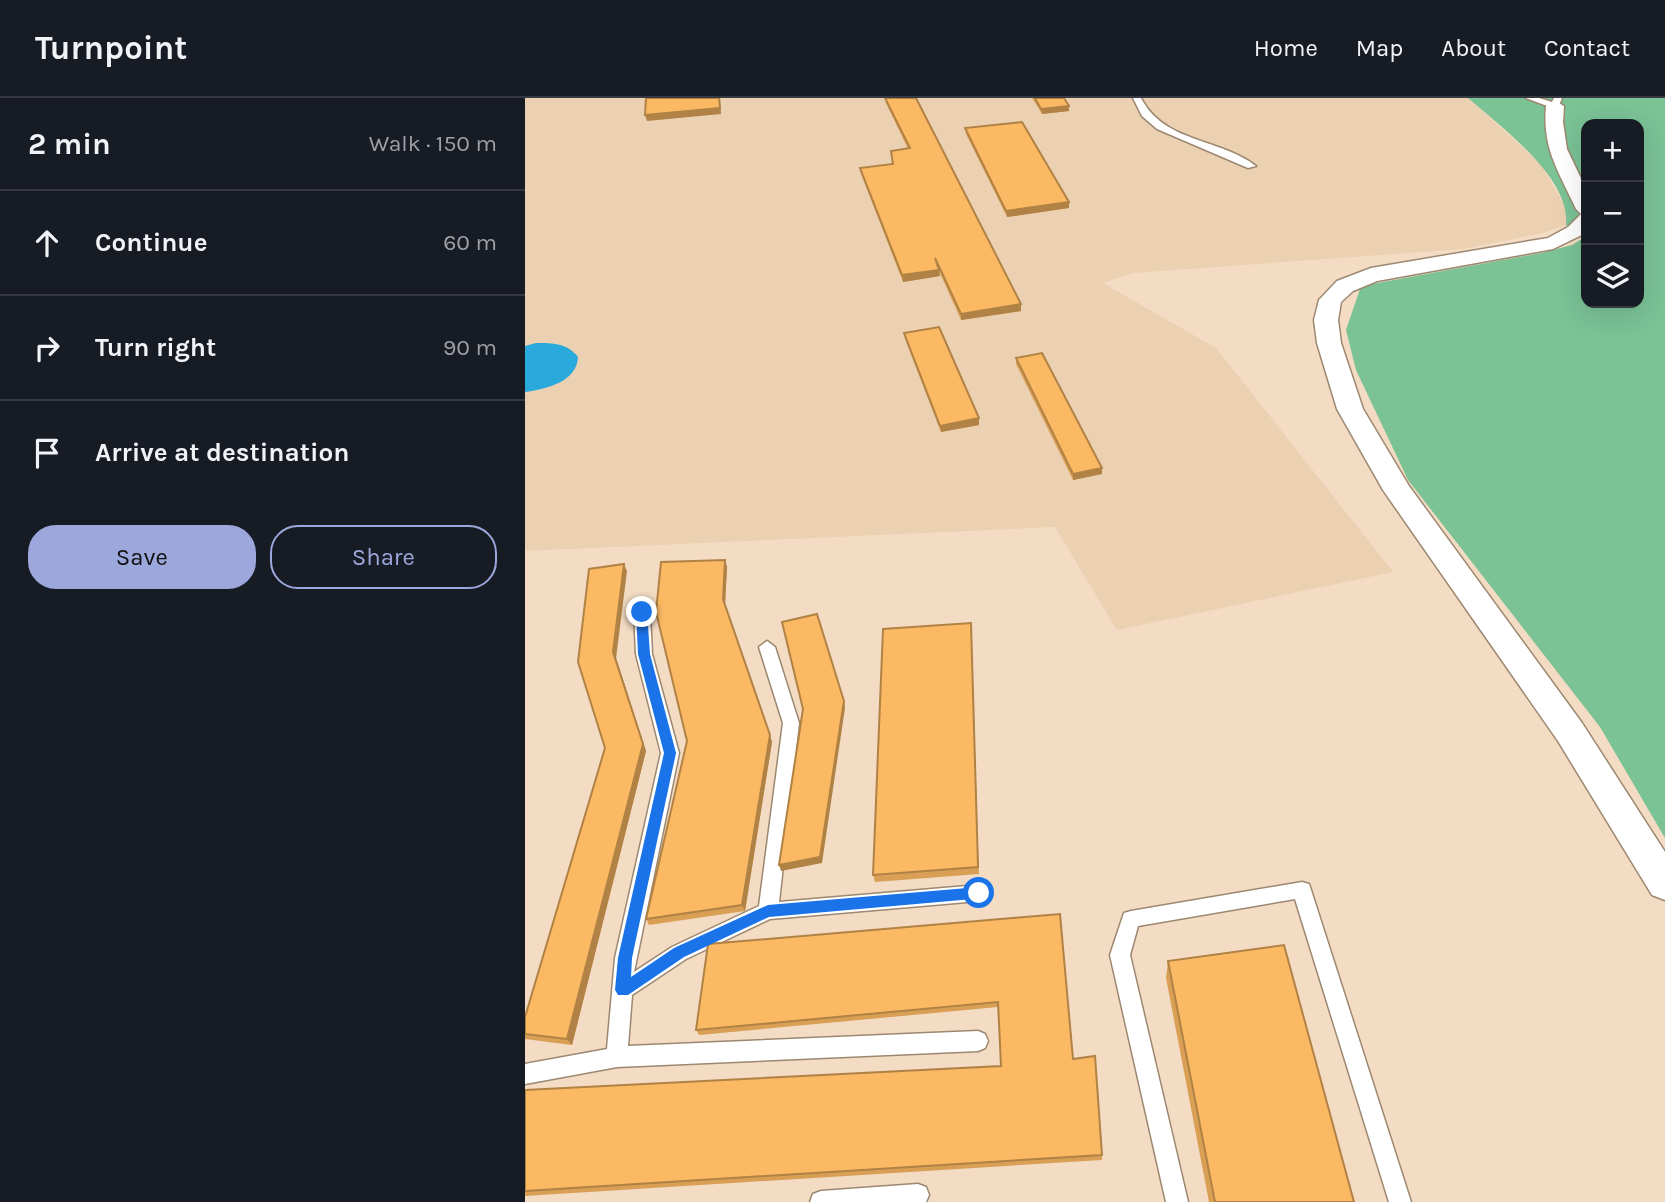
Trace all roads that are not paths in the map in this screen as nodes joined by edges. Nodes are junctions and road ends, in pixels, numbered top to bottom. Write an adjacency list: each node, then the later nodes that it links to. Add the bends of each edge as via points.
1 (1137, 98): 4 (lane, via 1145,114 1160,127)
2 (1530, 98): 3 (lane)
3 (1557, 102): 5 (street, via 1552,134)
4 (1251, 166)
5 (1581, 199)
6 (1581, 227): 9 (street, via 1553,243 1371,275 1345,286 1330,300 1326,320 1350,409 1364,437 1570,732)
7 (642, 612): 12 (lane, via 644,654 670,753 625,958)
8 (767, 647): 11 (lane, via 791,723)
9 (1665, 884)
10 (979, 893): 11 (lane)
11 (768, 911): 12 (lane, via 679,953)
12 (623, 990): 14 (lane)
13 (978, 1041): 14 (lane)
14 (617, 1057): 15 (lane)
15 (525, 1074)
16 (918, 1195): 17 (lane)
17 (821, 1202)
18 (1177, 1202): 19 (lane, via 1119,955 1131,919 1302,890)
19 (1400, 1202)

